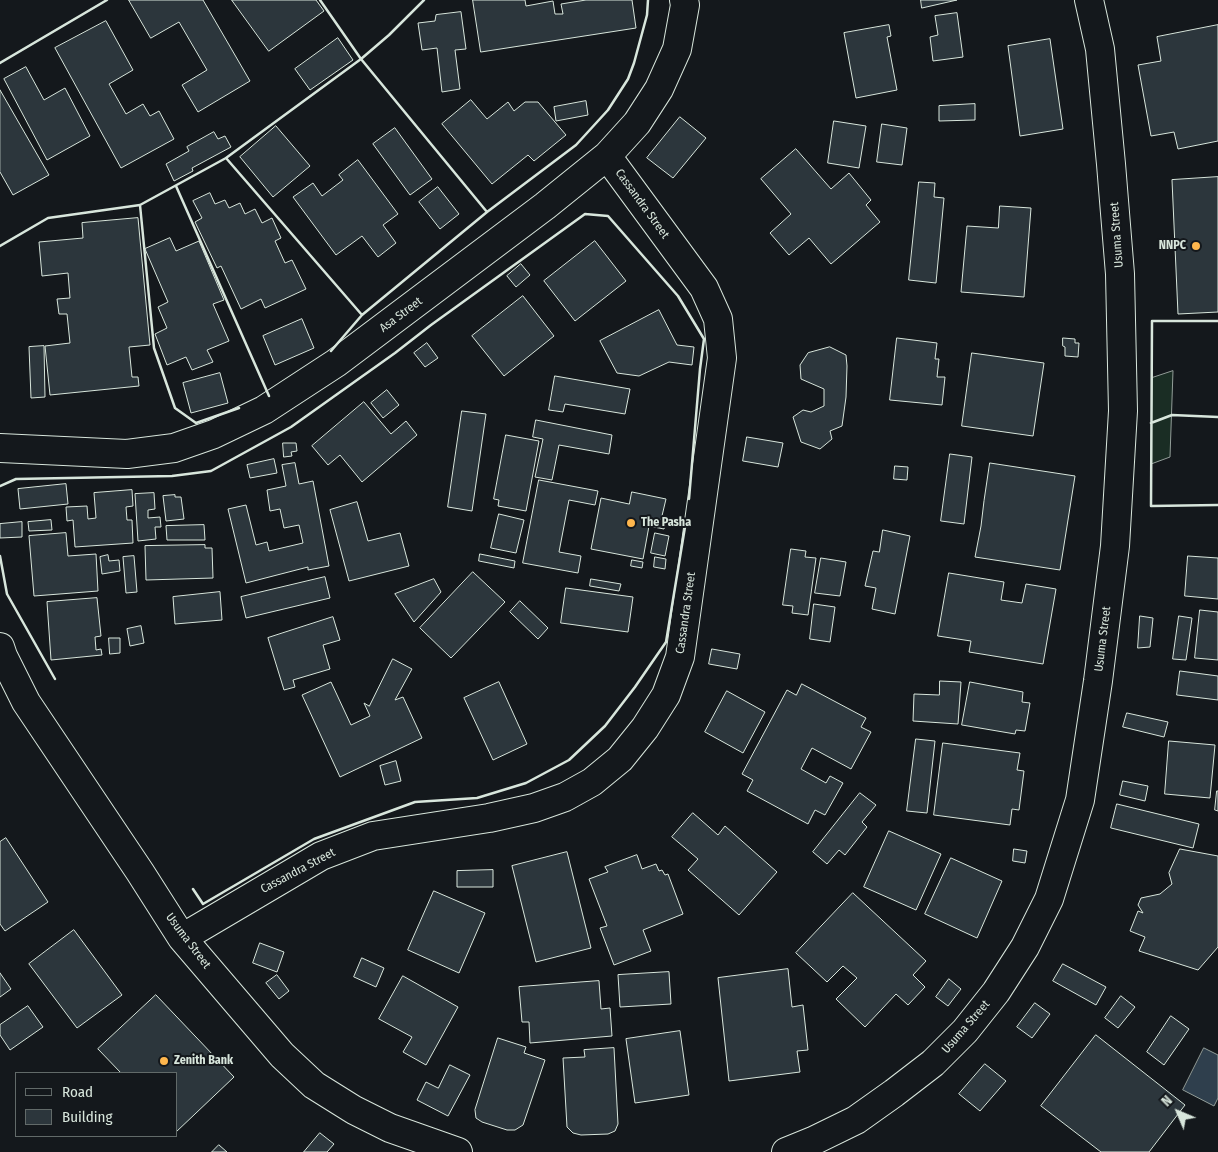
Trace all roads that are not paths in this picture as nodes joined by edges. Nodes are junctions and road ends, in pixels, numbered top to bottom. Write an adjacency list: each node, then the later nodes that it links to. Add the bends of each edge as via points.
1 (684, 0): 3 (street, Asa Street, via 677,49 659,89 637,123)
2 (1090, 0): 8 (street, Usuma Street, via 1100,49 1112,173 1120,274 1123,411 1115,546 1080,800 1049,899 1025,947 996,992 965,1031 933,1063 856,1120)
3 (607, 156): 4 (street, Asa Street, via 336,363 264,410 214,434 174,448 127,454); 6 (street, Cassandra Street, via 704,288 718,319 722,358 680,657 666,695 620,759 592,782 565,797 490,818 373,836 321,856)
4 (0, 448)
5 (0, 647): 6 (street, Usuma Street, via 26,702)
6 (182, 938): 7 (street, Usuma Street, via 282,1055 314,1085 390,1128)
7 (458, 1152)
8 (786, 1152)

